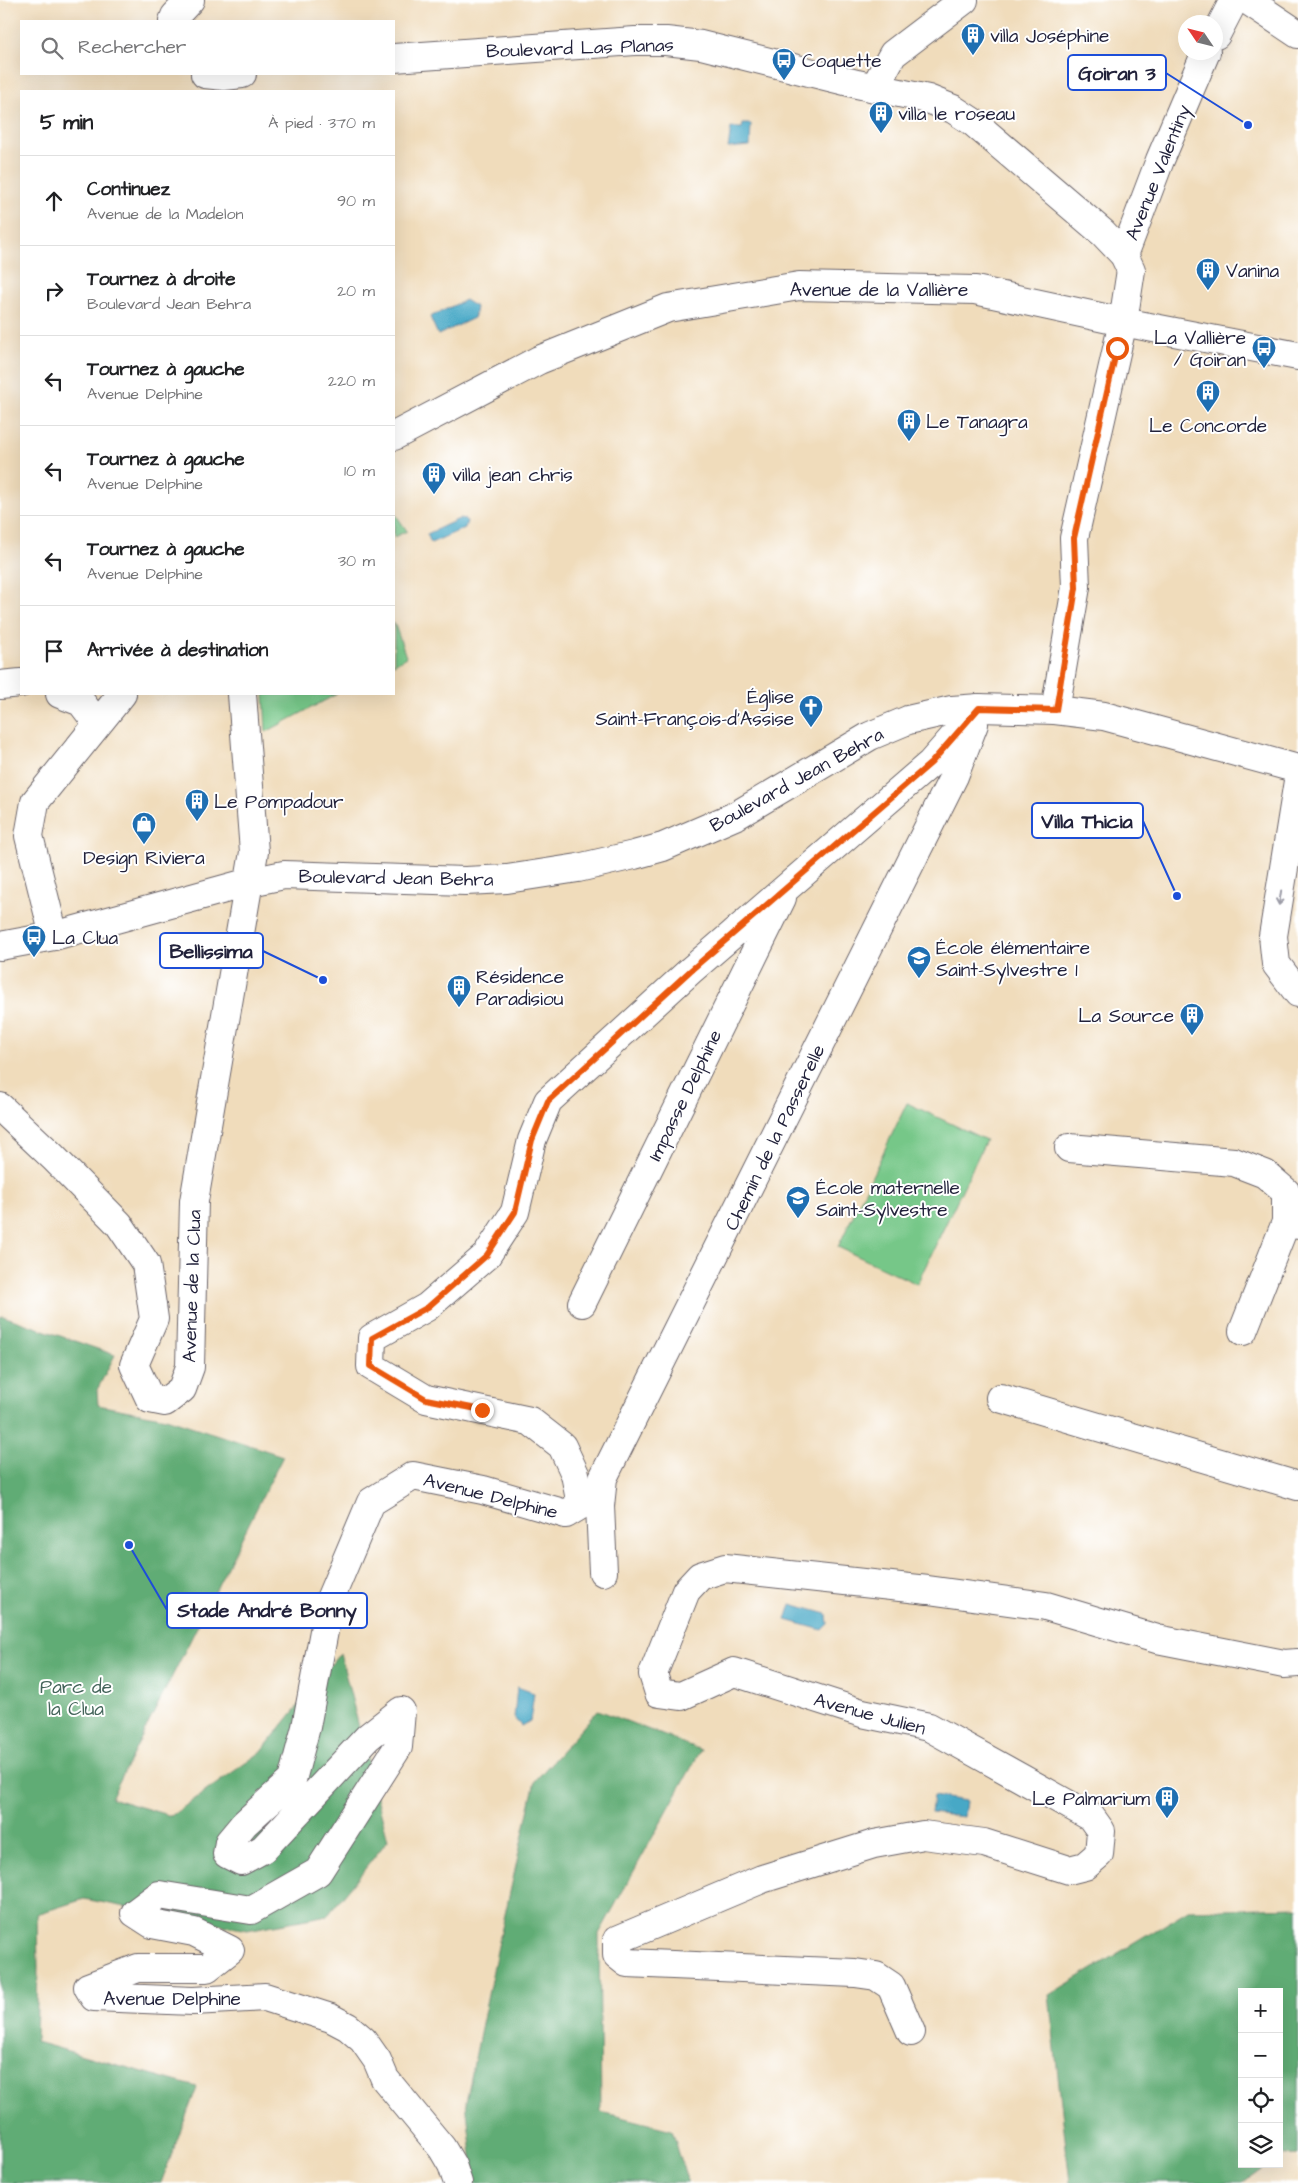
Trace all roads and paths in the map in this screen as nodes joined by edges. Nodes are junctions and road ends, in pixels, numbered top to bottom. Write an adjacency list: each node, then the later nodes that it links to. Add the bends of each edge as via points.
1 (190, 0): 5 (street)
2 (964, 0): 12 (street, via 893,54)
3 (1234, 0): 6 (street)
4 (1247, 0): 7 (street)
5 (173, 20)
6 (1223, 21)
7 (1298, 34)
8 (395, 58): 12 (street, Boulevard Las Planas, via 666,41 700,45)
9 (1203, 60): 13 (street, Avenue Valentiny)
10 (214, 75): 11 (street)
11 (233, 75)
12 (874, 88): 13 (street, Boulevard Las Planas, via 928,99 973,122 1103,233)
13 (1124, 255): 14 (street, Avenue Valentiny, via 1131,270)
14 (1123, 322): 15 (street, Avenue de la Vallière); 16 (street, Avenue de la Vallière, via 975,290 799,286 668,308 539,360); 23 (street, Avenue Valentiny, via 1074,538 1076,588)
15 (1298, 356)
16 (395, 435)
17 (20, 683): 18 (street)
18 (0, 685)
19 (63, 695): 24 (street, via 81,702)
20 (121, 695): 24 (street)
21 (242, 695): 27 (street, via 254,852)
22 (979, 708): 23 (street, Boulevard Jean Behra); 27 (street, Boulevard Jean Behra, via 934,713 870,736 737,815 663,847 634,855 507,879 465,881 284,875); 28 (street, Avenue Delphine, via 931,763); 39 (street, Chemin de la Passerelle, via 954,776 603,1478 600,1506)
23 (1056, 710): 25 (street, Boulevard Jean Behra, via 1104,716)
24 (98, 723): 29 (street, via 35,802 29,836)
25 (1298, 769)
26 (1298, 781): 31 (street, one-way to 31, via 1274,936 1276,964)
27 (250, 882): 29 (street, Boulevard Jean Behra); 32 (street, Avenue de la Clua, via 194,1201 190,1367 182,1388 165,1402 150,1398 134,1364 154,1319 146,1264 119,1224)
28 (787, 888): 35 (street, Impasse Delphine); 42 (street, Avenue Delphine, via 690,971 548,1101 532,1140 515,1212 487,1255 428,1307 372,1338 371,1366 426,1399 530,1421 562,1446 575,1474 581,1505 566,1514 484,1490 413,1476 371,1502 330,1599 306,1727 292,1780 244,1824 229,1842 227,1854 241,1861 263,1848 368,1737 401,1711 398,1746 318,1872 251,1910 159,1895 135,1913 152,1924 194,1932 230,1950 207,1968 138,1968 88,1987 94,1997 193,2001 265,1997 331,2018 348,2027 363,2040 377,2060 385,2080 442,2148)
29 (54, 936): 30 (street, Boulevard Jean Behra)
30 (0, 946)
31 (1297, 992)
32 (0, 1107)
33 (1069, 1148): 34 (street, via 1234,1162 1265,1174 1286,1192)
34 (1292, 1223): 36 (street)
35 (582, 1303)
36 (1243, 1330)
37 (1000, 1398): 38 (street)
38 (1298, 1486)
39 (603, 1572)
40 (1298, 1663): 41 (street, Avenue Julien, via 1284,1664 1157,1638 1046,1606 725,1568 700,1576 686,1591 653,1674 660,1693 681,1696 734,1672 862,1713 929,1728 1091,1817 1101,1831 1099,1854 1085,1866 1069,1870 984,1843 923,1836 874,1844 762,1879 617,1940 617,1955 627,1962 876,1976 891,1986)
41 (911, 2032)
42 (458, 2183)

